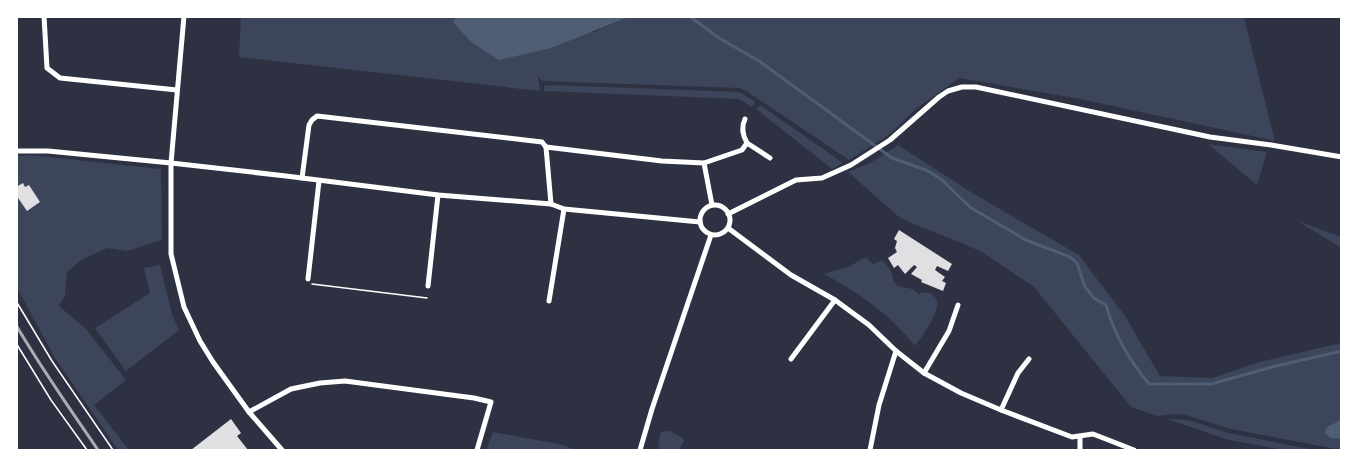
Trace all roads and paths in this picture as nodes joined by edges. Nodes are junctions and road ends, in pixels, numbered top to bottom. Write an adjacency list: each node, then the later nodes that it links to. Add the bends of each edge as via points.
1 (44, 16): 3 (street, via 47,68 60,78)
2 (184, 16): 3 (street)
3 (177, 90): 10 (street)
4 (745, 119): 5 (street, via 742,132)
5 (747, 142): 8 (street); 11 (street, via 742,150)
6 (546, 147): 11 (street); 12 (street, via 542,142 317,116 309,125); 15 (street)
7 (16, 151): 10 (street)
8 (770, 158)
9 (1341, 158): 18 (street, via 1210,137 967,86 939,97 890,140 851,165 822,178 796,180)
10 (171, 163): 12 (street); 35 (street, via 171,254 184,307 213,362)
11 (704, 163): 16 (street)
12 (302, 178): 13 (street)
13 (319, 181): 14 (street); 22 (street)
14 (438, 195): 15 (street); 23 (street)
15 (551, 204): 17 (street)
16 (712, 205): 18 (street); 19 (street, via 703,211)
17 (564, 209): 19 (street); 27 (street)
18 (728, 214): 20 (street)
19 (700, 222): 21 (street)
20 (728, 228): 21 (street); 25 (street, via 791,275)
21 (711, 235): 41 (street)
22 (308, 279): 24 (path, via 312,285)
23 (428, 286)
24 (427, 298)
25 (835, 300): 30 (street); 31 (street)
26 (16, 301): 38 (path)
27 (549, 301)
28 (958, 305): 33 (street, via 949,331)
29 (16, 343): 37 (path)
30 (896, 351): 33 (street); 42 (street)
31 (791, 359)
32 (1029, 359): 34 (street)
33 (924, 373): 34 (street)
34 (1001, 410): 36 (street)
35 (249, 412): 39 (street); 40 (street, via 291,389 345,381 474,398 491,402)
36 (1080, 437): 43 (street); 44 (street, via 1093,434)
37 (87, 450)
38 (113, 450)
39 (282, 450)
40 (477, 450)
41 (640, 450)
42 (870, 450)
43 (1080, 450)
44 (1134, 450)

